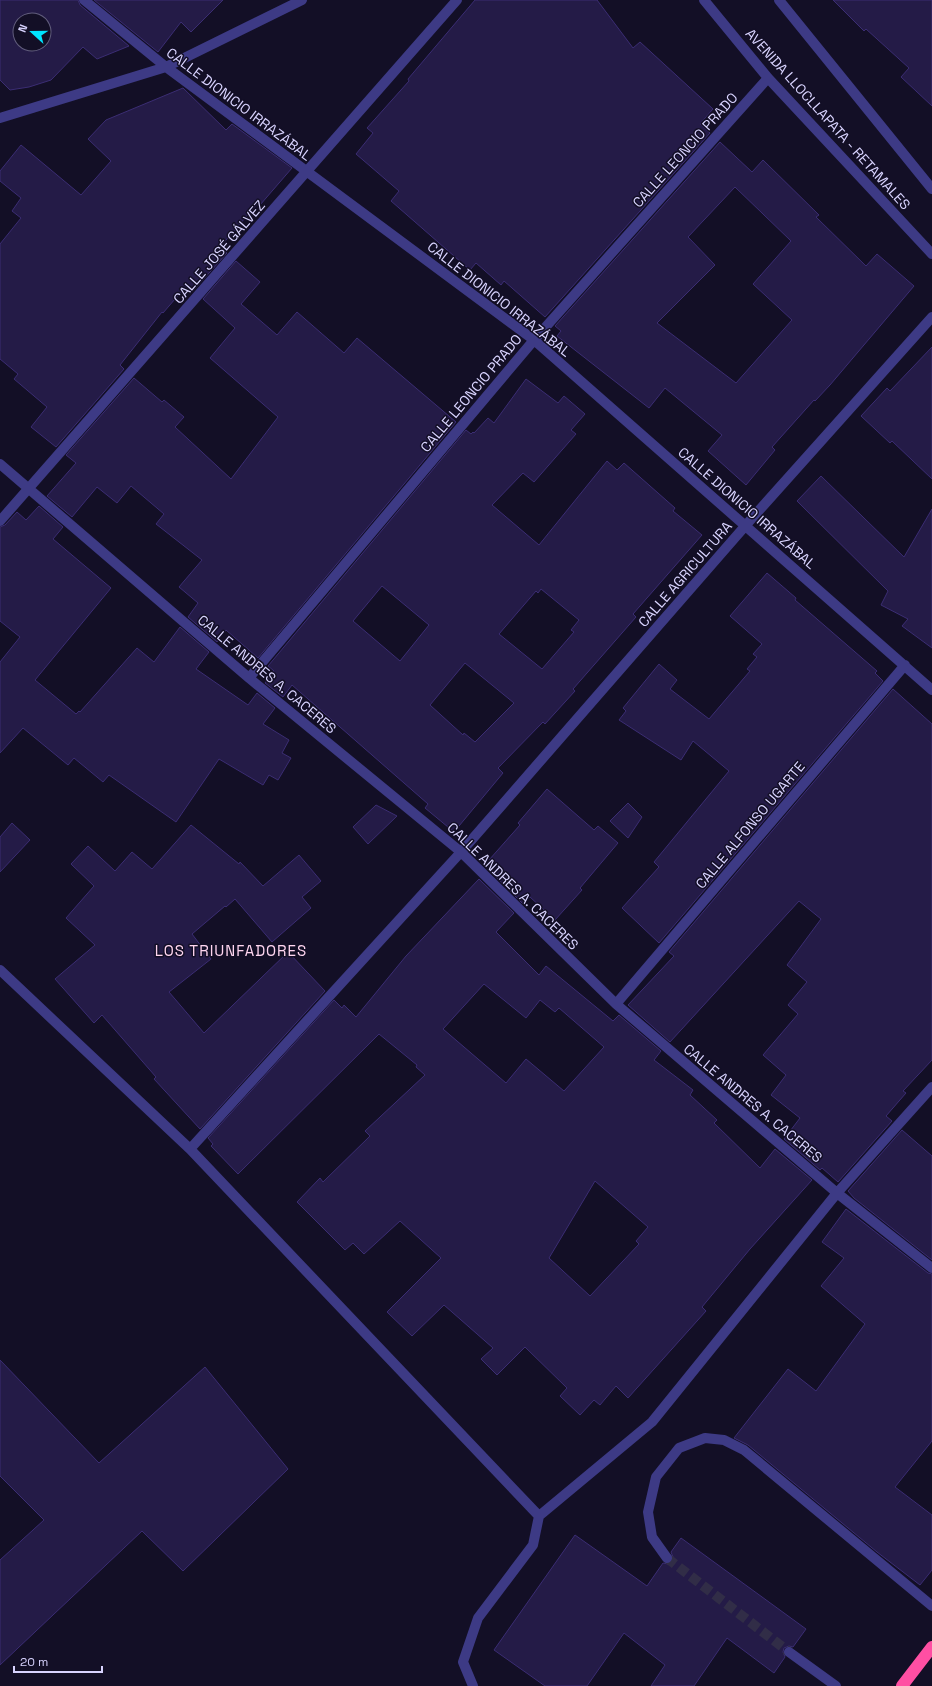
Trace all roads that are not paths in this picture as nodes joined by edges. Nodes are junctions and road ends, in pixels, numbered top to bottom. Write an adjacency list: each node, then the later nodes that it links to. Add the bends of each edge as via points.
1 (84, 0): 6 (street, CALLE DIONICIO IRRAZÁBAL)
2 (302, 0): 6 (street)
3 (457, 0): 9 (street, CALLE JOSÉ GÁLVEZ)
4 (704, 0): 7 (street, AVENIDA LLOCLLAPATA - RETAMALES)
5 (779, 0): 10 (street)
6 (166, 68): 8 (street); 9 (street, CALLE DIONICIO IRRAZÁBAL)
7 (768, 78): 11 (street, AVENIDA LLOCLLAPATA - RETAMALES); 13 (street, CALLE LEONCIO PRADO)
8 (0, 118)
9 (307, 173): 13 (street, CALLE DIONICIO IRRAZÁBAL); 15 (street, CALLE JOSÉ GÁLVEZ)
10 (932, 189)
11 (932, 254)
12 (932, 317): 17 (street, CALLE AGRICULTURA)
13 (534, 340): 17 (street, CALLE DIONICIO IRRAZÁBAL); 19 (street, CALLE LEONCIO PRADO)
14 (0, 464): 15 (street, CALLE ANDRES A. CACERES)
15 (29, 488): 16 (street, CALLE JOSÉ GÁLVEZ); 19 (street, CALLE ANDRES A. CACERES)
16 (0, 521)
17 (746, 525): 18 (street, CALLE DIONICIO IRRAZÁBAL); 21 (street, CALLE AGRICULTURA)
18 (905, 665): 20 (street, CALLE DIONICIO IRRAZÁBAL); 23 (street, CALLE ALFONSO UGARTE)
19 (249, 678): 21 (street, CALLE ANDRES A. CACERES)
20 (932, 690)
21 (461, 852): 23 (street, CALLE ANDRES A. CACERES); 25 (street, CALLE AGRICULTURA)
22 (0, 970): 25 (street)
23 (616, 1004): 26 (street, CALLE ANDRES A. CACERES)
24 (932, 1087): 26 (street)
25 (190, 1149): 28 (street)
26 (837, 1193): 27 (street, CALLE ANDRES A. CACERES); 28 (street, via 652,1422)
27 (932, 1268)
28 (539, 1516): 33 (street, via 533,1545 478,1618 463,1662)
29 (667, 1558): 30 (street, via 652,1537 648,1512 656,1477 679,1448 705,1438 724,1440 744,1450)
30 (932, 1606)
31 (932, 1647): 35 (highway)
32 (790, 1652): 34 (street)
33 (473, 1686)
34 (836, 1686)
35 (902, 1686)

